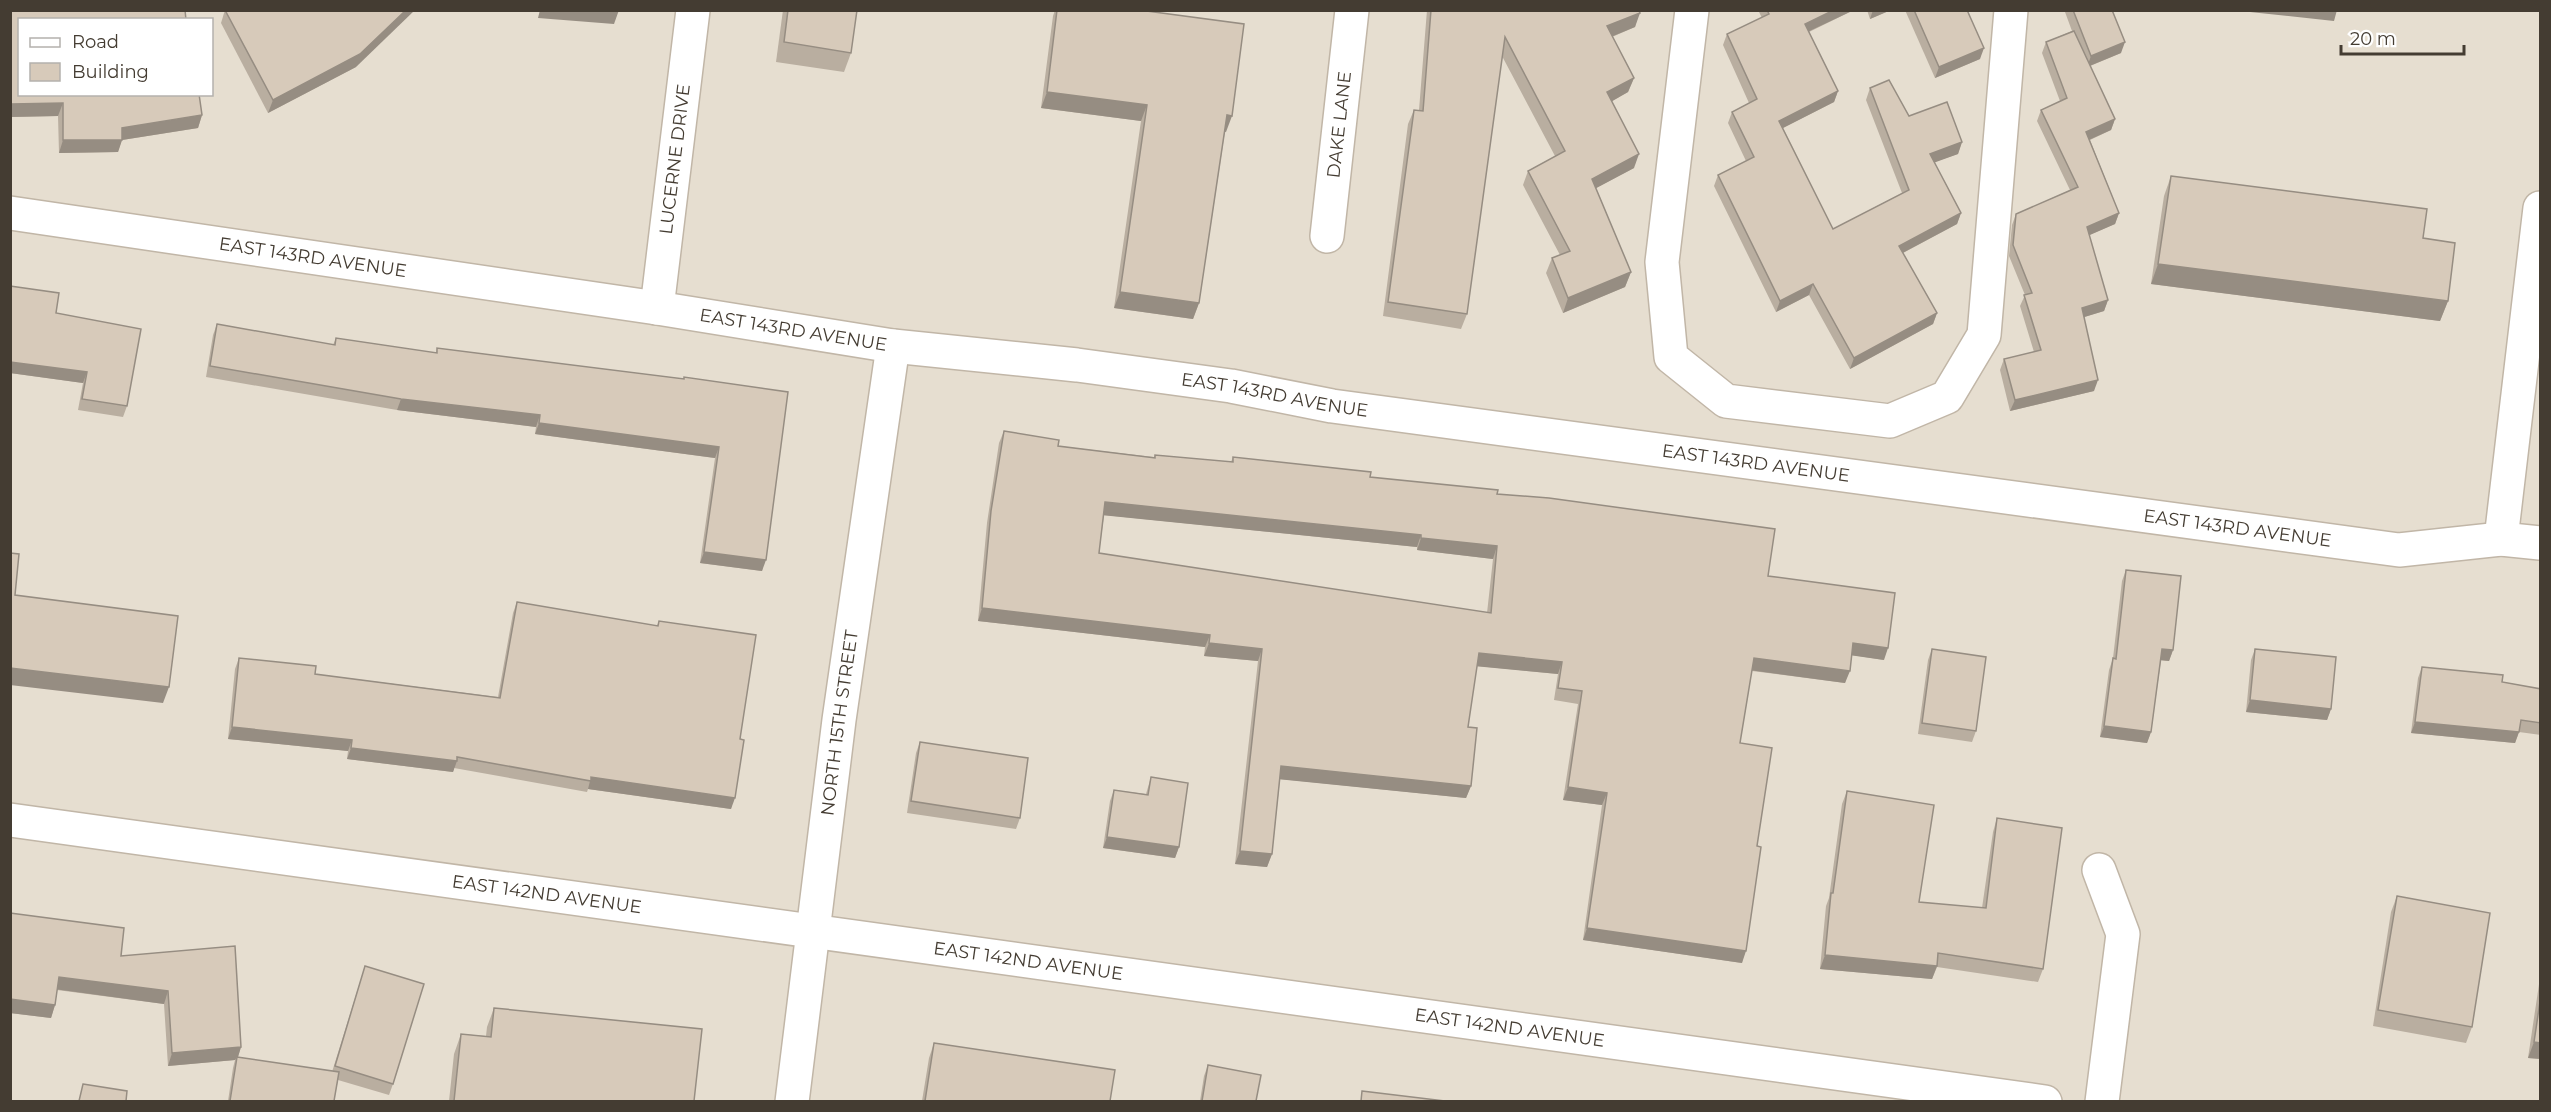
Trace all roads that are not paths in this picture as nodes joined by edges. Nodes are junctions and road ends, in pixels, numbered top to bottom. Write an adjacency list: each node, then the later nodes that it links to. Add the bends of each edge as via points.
1 (693, 10): 8 (street, LUCERNE DRIVE)
2 (1352, 10): 7 (street, DAKE LANE)
3 (1692, 10): 4 (street, via 1662,262 1671,357 1726,400 1890,422 1947,397 1984,335)
4 (2011, 10)
5 (2541, 208): 10 (street)
6 (10, 213): 8 (street, EAST 143RD AVENUE)
7 (1327, 237)
8 (657, 308): 9 (street, EAST 143RD AVENUE)
9 (893, 346): 10 (street, EAST 143RD AVENUE, via 1077,365 1231,386 1332,406 2398,550); 14 (street, NORTH 15TH STREET, via 839,720)
10 (2501, 538): 11 (street, EAST 143RD AVENUE)
11 (2541, 543)
12 (10, 820): 14 (street, EAST 142ND AVENUE)
13 (2099, 870): 17 (street, via 2123,934)
14 (814, 931): 15 (street, NORTH 15TH STREET); 16 (street, EAST 142ND AVENUE)
15 (792, 1101)
16 (2044, 1101)
17 (2102, 1101)

